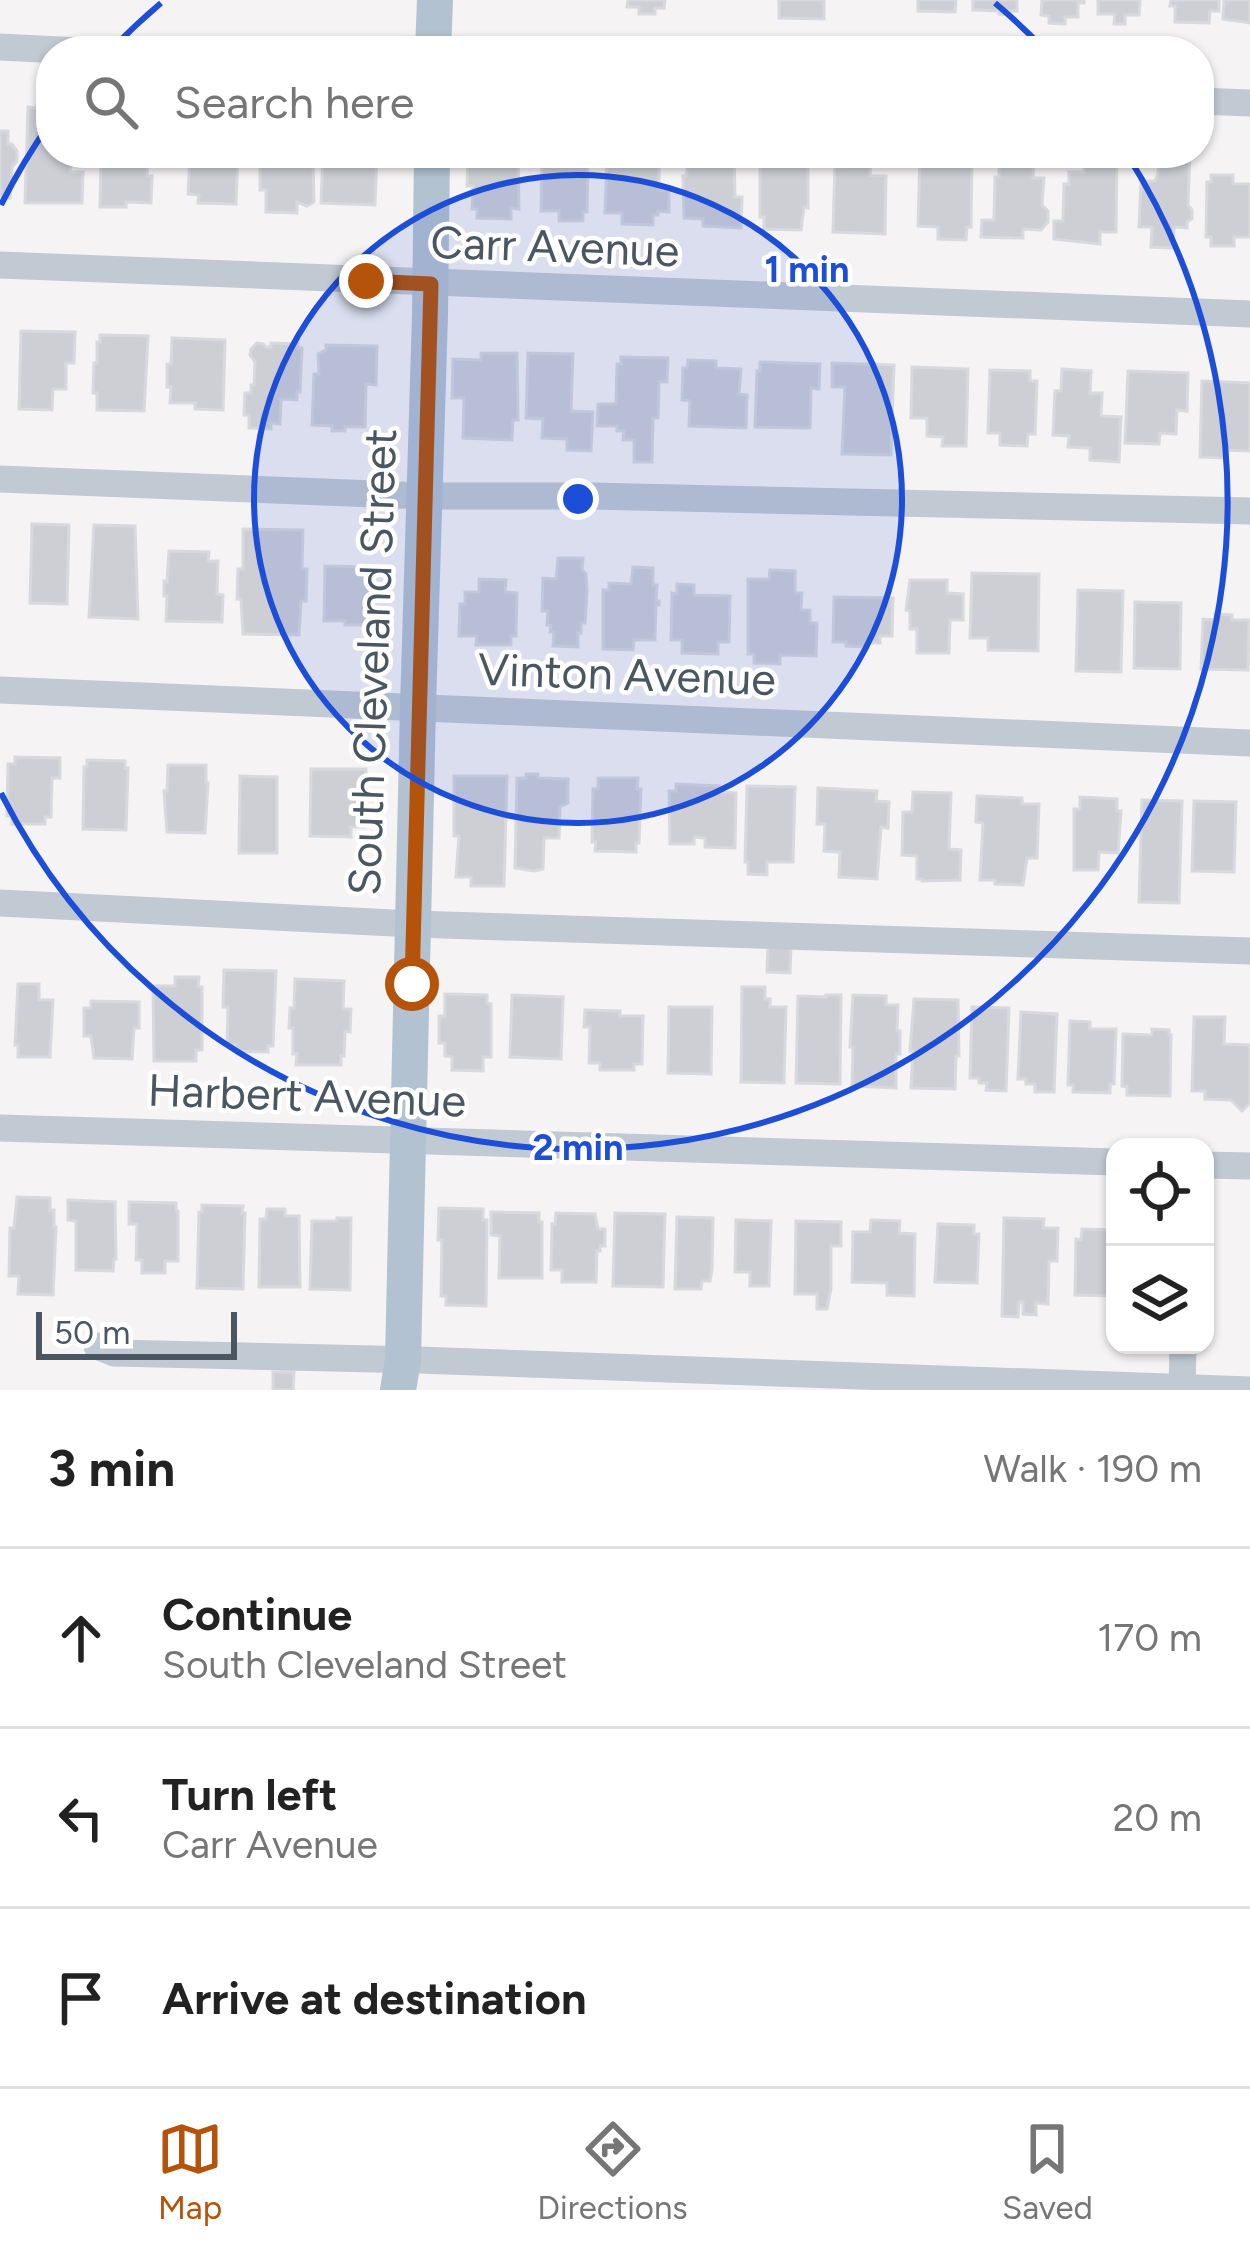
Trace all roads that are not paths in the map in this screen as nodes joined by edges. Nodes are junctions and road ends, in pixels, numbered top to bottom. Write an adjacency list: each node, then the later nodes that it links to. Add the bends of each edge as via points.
1 (435, 0): 2 (main road)
2 (434, 36)
3 (0, 46): 4 (street)
4 (36, 48)
5 (1214, 102): 6 (street)
6 (1250, 103)
7 (432, 168): 9 (main road, South Cleveland Street)
8 (0, 265): 9 (street, Carr Avenue)
9 (431, 284): 10 (street, Carr Avenue); 12 (main road, South Cleveland Street)
10 (1250, 314)
11 (0, 479): 12 (street)
12 (424, 496): 13 (street); 15 (main road, South Cleveland Street)
13 (1250, 511)
14 (0, 690): 15 (street, Vinton Avenue)
15 (418, 707): 16 (street, Vinton Avenue); 18 (main road, South Cleveland Street)
16 (1250, 743)
17 (0, 903): 18 (street)
18 (413, 923): 19 (street); 21 (main road, South Cleveland Street)
19 (1250, 951)
20 (0, 1127): 21 (street, Harbert Avenue)
21 (408, 1140): 22 (street, Harbert Avenue); 27 (main road, South Cleveland Street)
22 (1106, 1162)
23 (1214, 1165): 24 (street)
24 (1250, 1166)
25 (97, 1346): 27 (street)
26 (1184, 1354): 28 (street)
27 (400, 1375): 28 (street)
28 (1182, 1389): 29 (street)
29 (1250, 1390)

